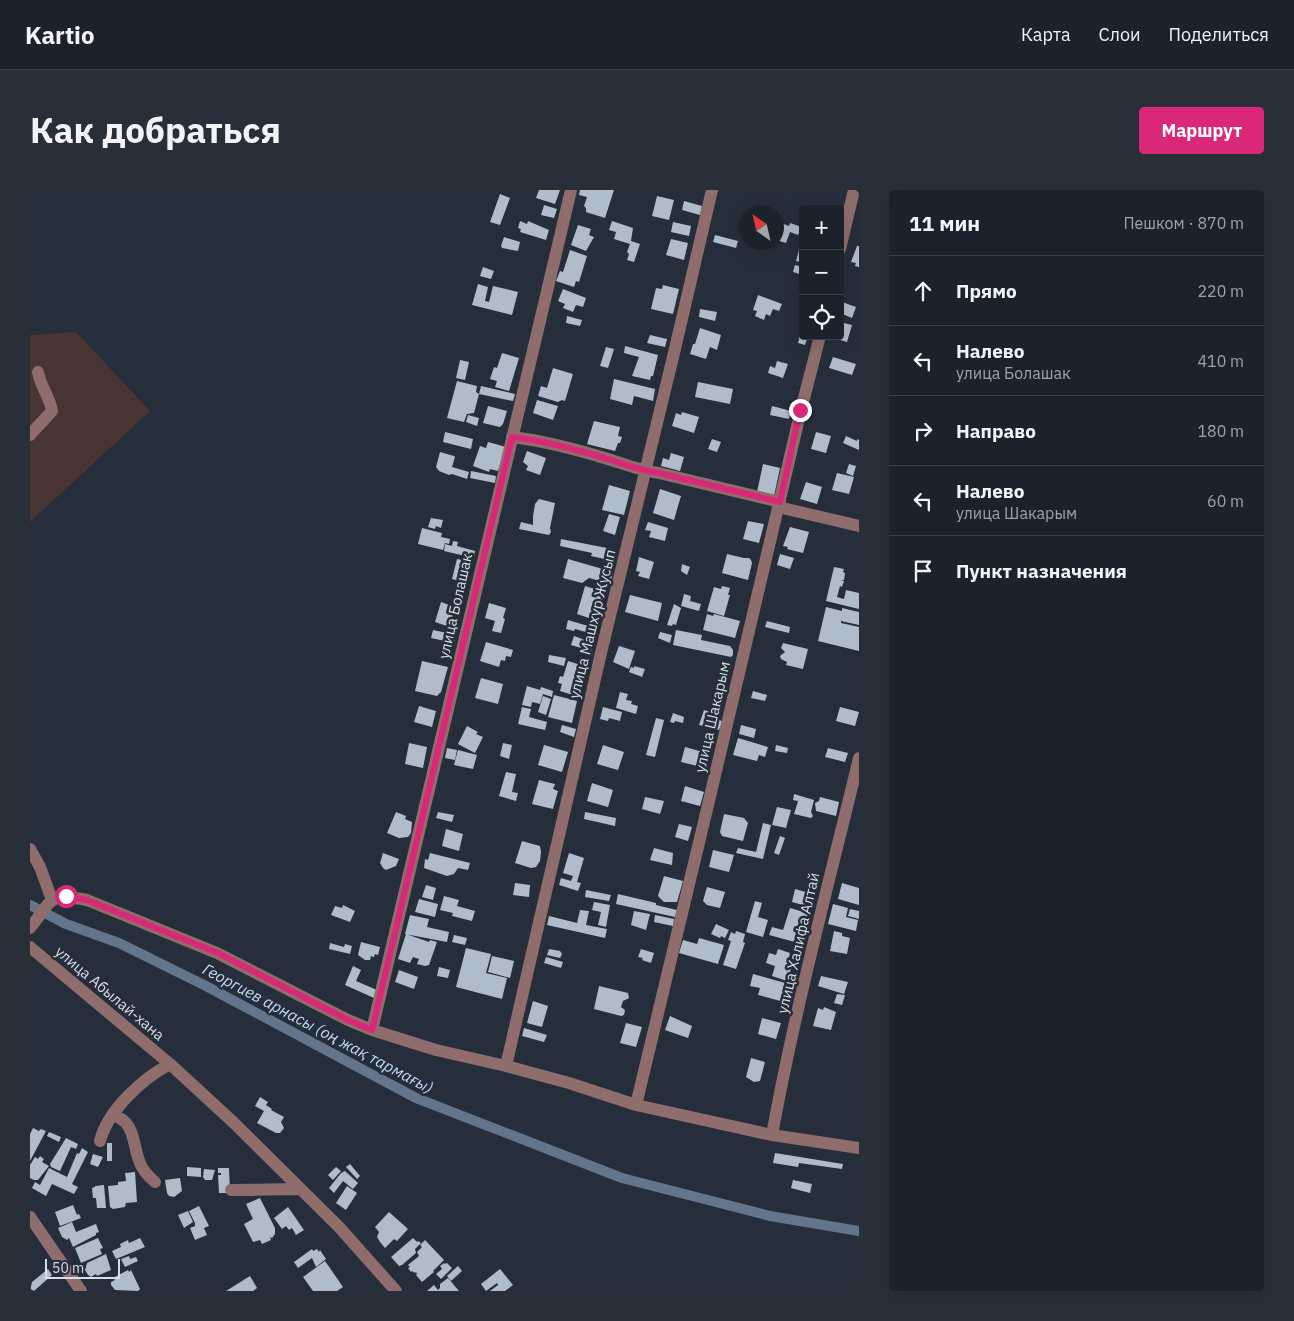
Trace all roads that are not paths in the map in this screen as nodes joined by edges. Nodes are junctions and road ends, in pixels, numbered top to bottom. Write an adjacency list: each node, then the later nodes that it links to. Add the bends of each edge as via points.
1 (571, 190): 8 (street, улица Болашак)
2 (712, 190): 9 (street, улица Машхур Жусып)
3 (854, 190): 4 (street)
4 (844, 232)
5 (819, 340): 10 (street, улица Шакарым)
6 (38, 372): 7 (street, via 52,411)
7 (30, 435)
8 (512, 437): 9 (street, via 580,451); 17 (street, улица Болашак)
9 (646, 471): 10 (street); 19 (street, улица Машхур Жусып)
10 (779, 505): 11 (street); 20 (street, улица Шакарым)
11 (859, 526)
12 (859, 758): 22 (street, улица Халифа Алтай)
13 (30, 849): 14 (street, via 40,867)
14 (46, 907): 15 (street); 17 (street, via 66,896 87,900 218,953)
15 (30, 928)
16 (30, 947): 18 (street, улица Абылай-хана)
17 (372, 1030): 19 (street, via 436,1050)
18 (170, 1064): 21 (street, via 142,1083); 27 (street, улица Абылай-хана, via 233,1122)
19 (506, 1066): 20 (street)
20 (636, 1105): 22 (street)
21 (112, 1115): 23 (street); 25 (street, via 124,1121 133,1134 140,1164)
22 (772, 1135): 24 (street)
23 (100, 1141)
24 (859, 1148)
25 (155, 1182)
26 (231, 1190): 27 (street)
27 (299, 1190): 29 (street, улица Абылай-хана, via 338,1227)
28 (30, 1217): 30 (street)
29 (389, 1288)
30 (81, 1291)

